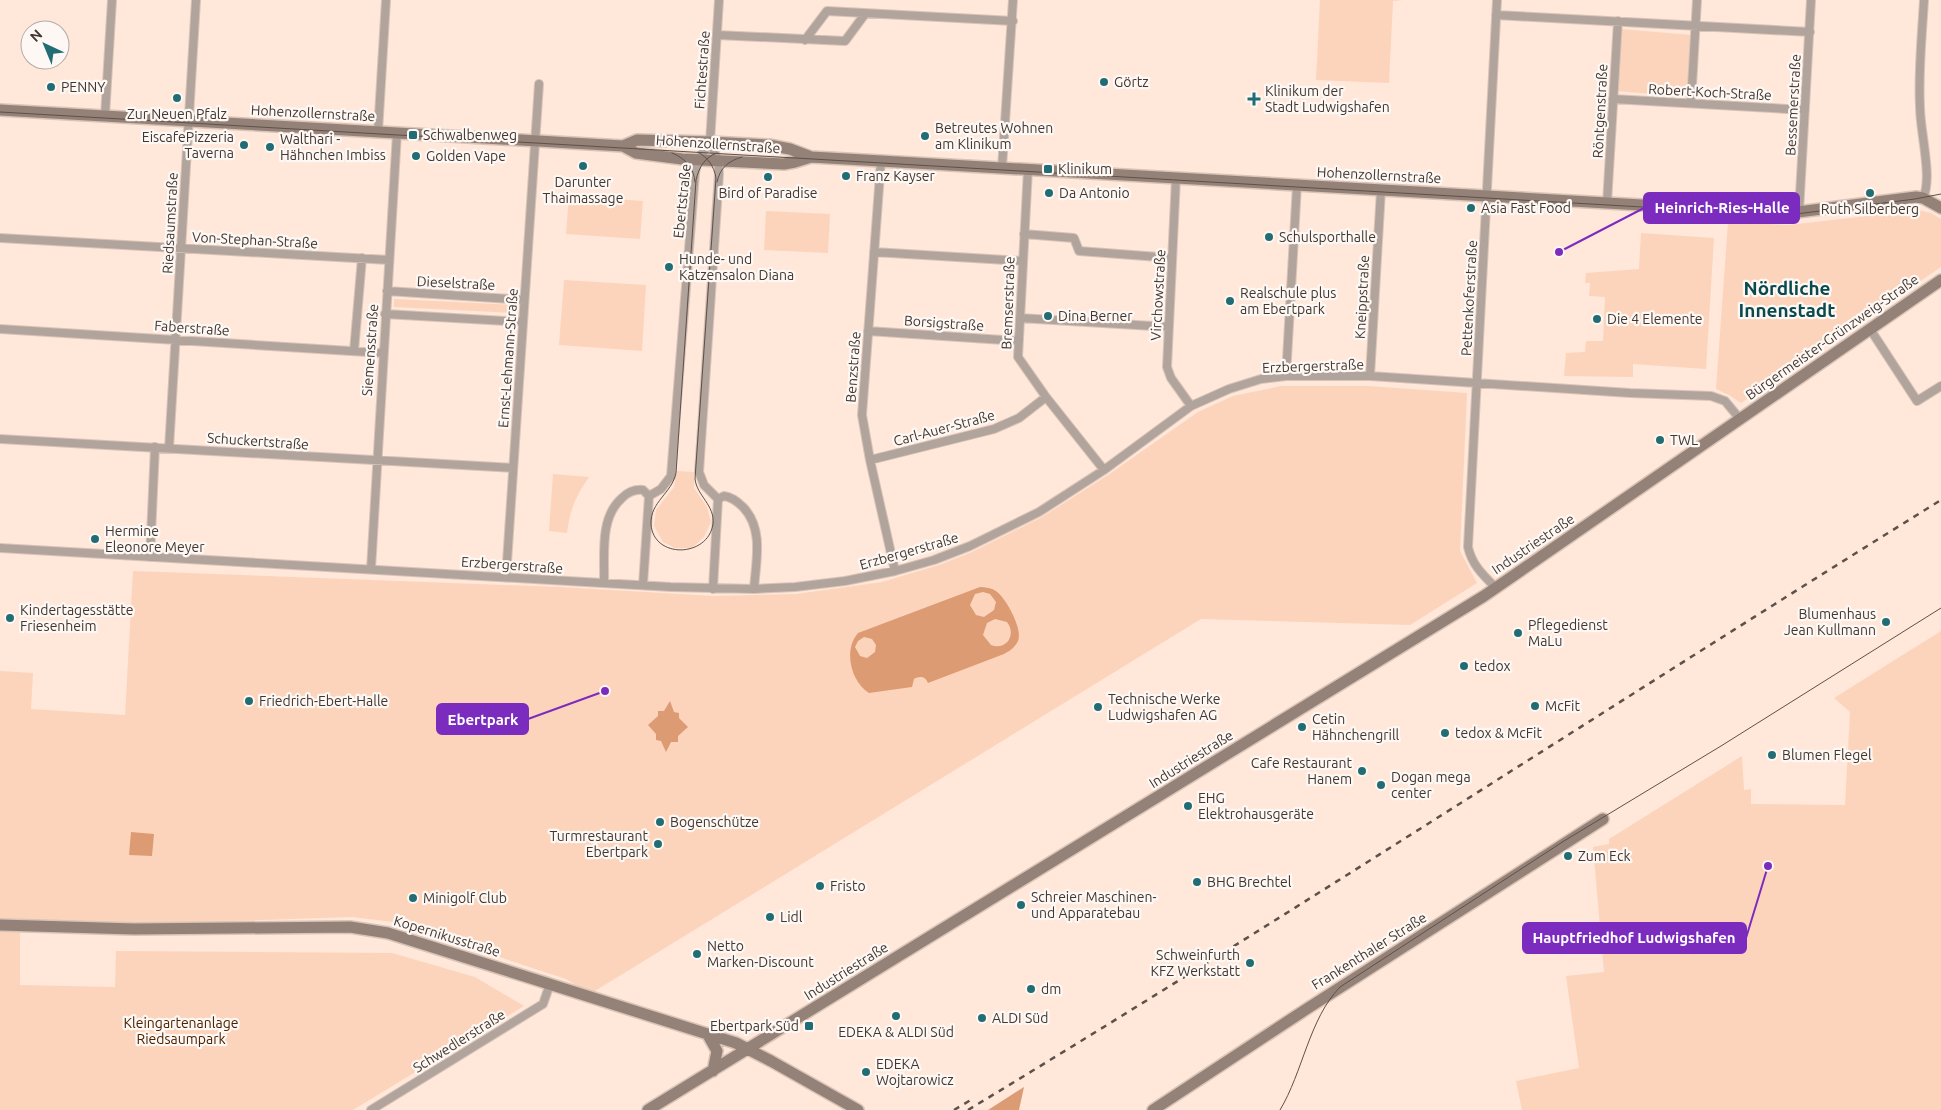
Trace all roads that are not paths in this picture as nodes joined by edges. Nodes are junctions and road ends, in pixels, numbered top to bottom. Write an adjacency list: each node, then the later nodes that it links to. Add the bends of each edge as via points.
1 (112, 0): 23 (street)
2 (196, 0): 24 (street, Riedsaumstraße)
3 (386, 0): 25 (street)
4 (719, 0): 16 (street, Fichtestraße)
5 (1013, 0): 12 (street)
6 (1497, 0): 11 (street, Pettenkoferstraße)
7 (1697, 0): 14 (street)
8 (1812, 0): 15 (street, Bessemerstraße)
9 (1924, 0): 40 (street, via 1920,108 1927,186)
10 (865, 14): 12 (street); 17 (street, via 845,41); 17 (street, via 827,11)
11 (1496, 15): 13 (street); 39 (street, Pettenkoferstraße)
12 (1013, 21): 34 (street)
13 (1618, 22): 14 (street); 19 (street, Röntgenstraße)
14 (1696, 26): 15 (street); 20 (street)
15 (1810, 32): 22 (street, Bessemerstraße)
16 (717, 35): 17 (street); 28 (street, Fichtestraße)
17 (805, 40)
18 (539, 84): 27 (street, Ernst-Lehmann-Straße)
19 (1613, 99): 20 (street, Robert-Koch-Straße); 41 (street, Röntgenstraße)
20 (1691, 104): 22 (street, Robert-Koch-Straße)
21 (0, 110): 23 (street, Hohenzollernstraße)
22 (1805, 110): 43 (street, Bessemerstraße)
23 (105, 116): 24 (street, Hohenzollernstraße)
24 (189, 121): 25 (street, Hohenzollernstraße); 46 (street, Riedsaumstraße)
25 (378, 132): 26 (street, Hohenzollernstraße)
26 (397, 133): 27 (street, Hohenzollernstraße); 50 (street, Siemensstraße)
27 (535, 141): 29 (street, Hohenzollernstraße); 54 (street, Ernst-Lehmann-Straße)
28 (710, 142): 29 (street, Hohenzollernstraße, via 637,140); 30 (street, Hohenzollernstraße, via 769,145); 31 (street, Ebertstraße); 32 (street)
29 (623, 146): 31 (street, Hohenzollernstraße, via 636,153)
30 (812, 157): 32 (street, Hohenzollernstraße, via 784,164); 33 (street, Hohenzollernstraße)
31 (698, 160): 32 (street, Hohenzollernstraße); 80 (street, Ebertstraße, via 673,467 666,484)
32 (718, 160): 81 (street, via 699,472 704,485)
33 (881, 162): 34 (street, Hohenzollernstraße); 47 (street, Benzstraße)
34 (1002, 168): 35 (street, Hohenzollernstraße)
35 (1028, 169): 36 (street, Hohenzollernstraße); 44 (street, Bremserstraße)
36 (1176, 178): 37 (street, Hohenzollernstraße); 49 (street, Virchowstraße)
37 (1297, 185): 38 (street, Hohenzollernstraße); 66 (street)
38 (1381, 190): 39 (street, Hohenzollernstraße); 67 (street, Kneippstraße)
39 (1487, 196): 41 (street, Hohenzollernstraße); 68 (street, Pettenkoferstraße)
40 (1923, 198): 42 (street); 43 (street, Hohenzollernstraße)
41 (1608, 203): 43 (street, Hohenzollernstraße)
42 (1941, 208)
43 (1799, 212)
44 (1024, 234): 49 (street, via 1074,238 1079,251); 51 (street, Bremserstraße)
45 (0, 238): 46 (street, Von-Stephan-Straße)
46 (181, 248): 48 (street, Von-Stephan-Straße); 62 (street, Riedsaumstraße)
47 (874, 252): 51 (street); 61 (street, Benzstraße)
48 (362, 258): 50 (street, Von-Stephan-Straße); 64 (street, Siemensstraße)
49 (1172, 258): 58 (street, Virchowstraße)
50 (389, 260): 53 (street, Siemensstraße)
51 (1022, 261): 56 (street, Bremserstraße)
52 (1941, 280): 60 (street, Bürgermeister-Grünzweig-Straße)
53 (387, 292): 54 (street, Dieselstraße); 55 (street, Siemensstraße)
54 (524, 300): 57 (street, Ernst-Lehmann-Straße)
55 (385, 314): 57 (street); 65 (street, Siemensstraße)
56 (1020, 318): 58 (street); 63 (street, Bremserstraße)
57 (522, 322): 78 (street, Ernst-Lehmann-Straße)
58 (1169, 327): 71 (street, Virchowstraße, via 1167,367 1171,378)
59 (0, 329): 62 (street, Faberstraße)
60 (1870, 329): 69 (street, via 1917,401); 72 (street, Bürgermeister-Grünzweig-Straße)
61 (868, 331): 63 (street, Borsigstraße); 76 (street, Benzstraße, via 862,414)
62 (176, 340): 64 (street, Faberstraße); 75 (street, Riedsaumstraße)
63 (1018, 341): 70 (street, Bremserstraße, via 1018,357)
64 (354, 351): 65 (street, Faberstraße)
65 (383, 353): 77 (street, Siemensstraße)
66 (1286, 376): 67 (street, Erzbergerstraße); 71 (street, Erzbergerstraße, via 1261,379)
67 (1370, 376): 68 (street, Erzbergerstraße)
68 (1477, 383): 72 (street, Erzbergerstraße, via 1711,396 1725,401); 90 (street, Pettenkoferstraße, via 1468,547 1476,568)
69 (1941, 386)
70 (1046, 397): 76 (street, Carl-Auer-Straße, via 1019,418 994,429); 79 (street, Bremserstraße)
71 (1192, 406): 79 (street, Erzbergerstraße)
72 (1740, 419): 90 (street, Industriestraße)
73 (0, 439): 74 (street, Schuckertstraße)
74 (155, 447): 75 (street, Schuckertstraße); 83 (street)
75 (169, 448): 77 (street, Schuckertstraße)
76 (870, 460): 85 (street, Benzstraße)
77 (376, 461): 78 (street, Schuckertstraße); 84 (street, Siemensstraße)
78 (513, 468): 86 (street, Ernst-Lehmann-Straße)
79 (1104, 470): 85 (street, Erzbergerstraße, via 1039,512 996,534)
80 (648, 496): 87 (street, via 637,489 612,509 606,524); 88 (street)
81 (718, 499): 89 (street); 91 (street, via 730,497 753,520 757,535)
82 (0, 548): 83 (street, Erzbergerstraße)
83 (150, 557): 84 (street, Erzbergerstraße)
84 (371, 569): 86 (street, Erzbergerstraße)
85 (895, 571): 91 (street, Erzbergerstraße, via 845,581)
86 (506, 577): 87 (street, Erzbergerstraße)
87 (604, 583): 88 (street, Erzbergerstraße)
88 (643, 586): 89 (street, Erzbergerstraße)
89 (713, 588): 91 (street, Erzbergerstraße)
90 (1496, 588): 96 (street, Industriestraße)
91 (754, 589)
92 (1603, 819): 101 (street, Frankenthaler Straße)
93 (0, 925): 94 (street, Kopernikusstraße, via 134,929 350,927 388,933)
94 (550, 984): 95 (street, Kopernikusstraße); 98 (street, Schwedlerstraße, via 543,1004)
95 (708, 1035): 96 (street, Kopernikusstraße); 97 (street, via 718,1050)
96 (748, 1049): 97 (street, Industriestraße); 100 (street, Kopernikusstraße)
97 (713, 1070): 99 (street, Industriestraße)
98 (371, 1110)
99 (648, 1110)
100 (858, 1110)
101 (1153, 1110)

